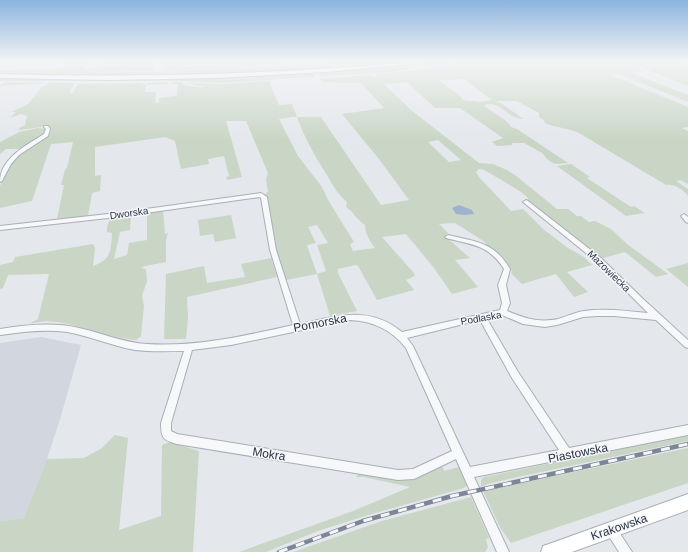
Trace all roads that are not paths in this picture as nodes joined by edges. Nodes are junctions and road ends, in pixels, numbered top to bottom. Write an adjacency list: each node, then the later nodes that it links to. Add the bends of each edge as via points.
1 (46, 127): 2 (street, via 46,135 17,154)
2 (0, 180)
3 (526, 202): 8 (street, Mazowiecka, via 599,260)
4 (0, 228): 9 (street, Dworska, via 117,215 258,194 264,197 273,250)
5 (448, 237): 6 (street, via 482,245 505,265 507,269 502,285 506,303)
6 (503, 312): 7 (street, Podlaska); 8 (street, Podlaska, via 523,321 545,324 597,313)
7 (482, 317): 11 (street, Podlaska); 16 (street, via 515,375)
8 (656, 317): 12 (street, Mazowiecka)
9 (297, 327): 11 (street, Pomorska, via 358,317 382,324); 13 (street, Pomorska)
10 (0, 332): 13 (street, Pomorska, via 36,328 66,329 137,347)
11 (400, 336): 15 (street, Pomorska, via 409,346)
12 (688, 344)
13 (189, 347): 15 (street, Mokra, via 166,423 166,432 177,439 398,475 414,474)
14 (688, 430): 16 (street, Piastowska)
15 (458, 453): 17 (street, Pomorska)
16 (568, 455): 17 (street, Piastowska)
17 (468, 473): 20 (street, Pomorska)
18 (688, 502): 19 (main road, Krakowska)
19 (611, 530): 21 (main road, Krakowska); 22 (street)
20 (503, 552)
21 (549, 552)
22 (626, 552)

